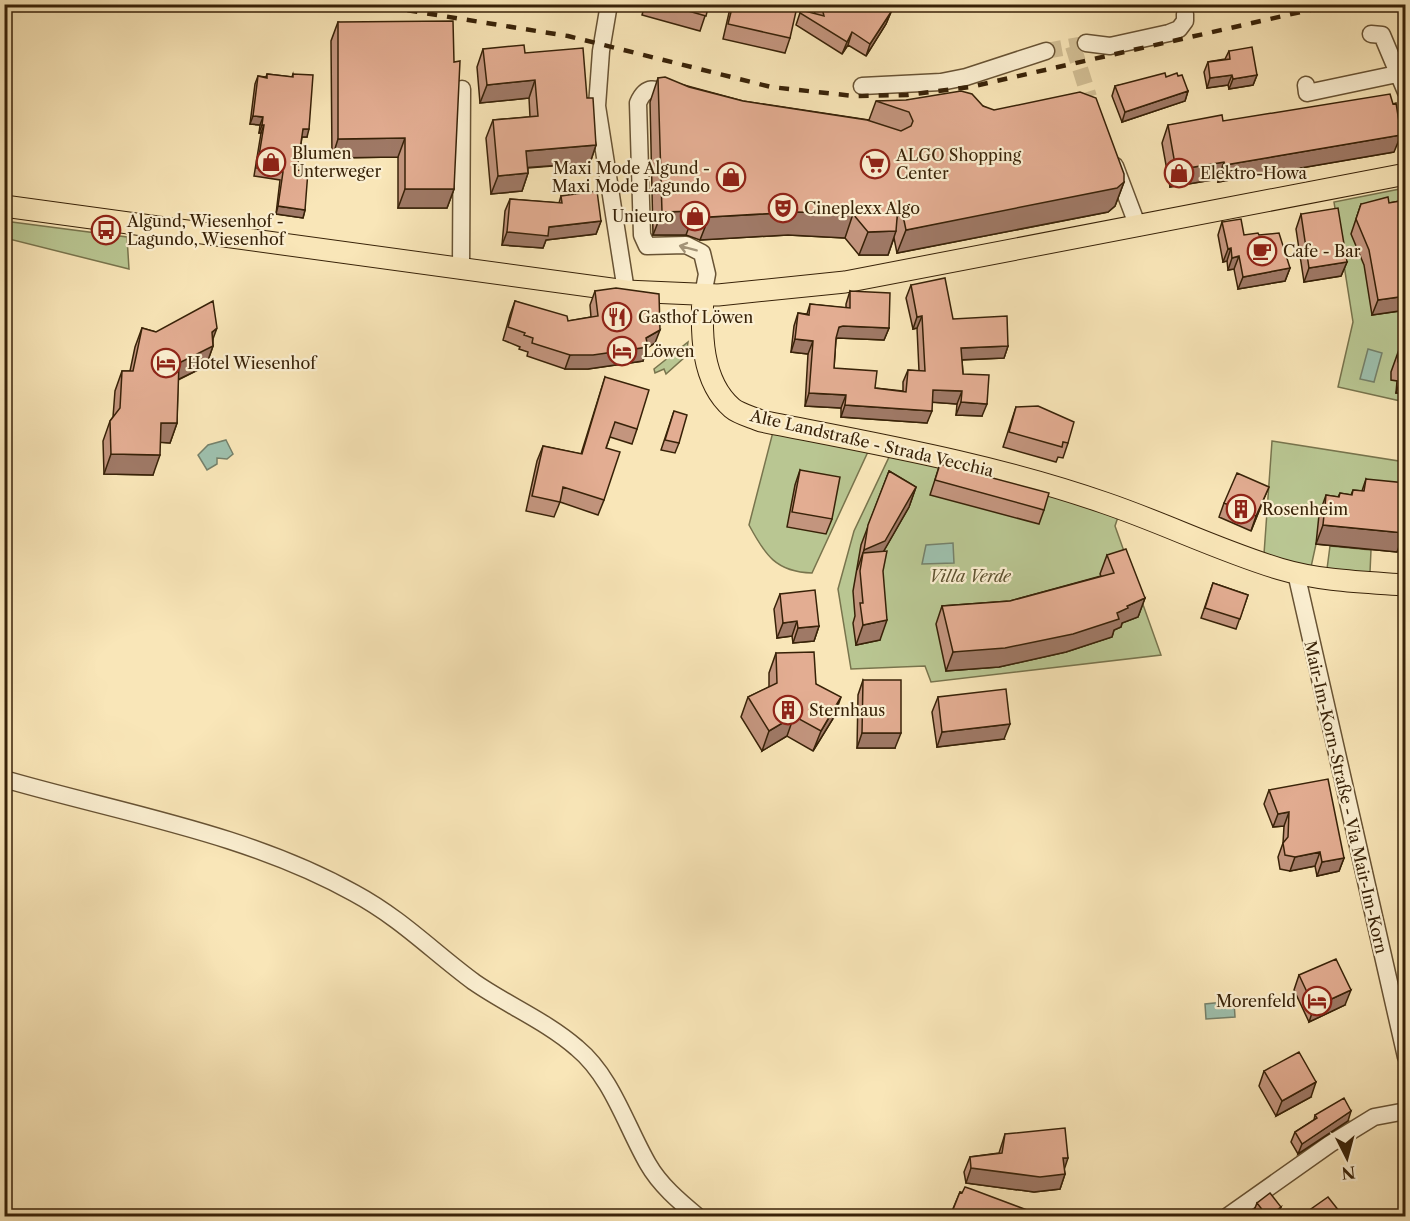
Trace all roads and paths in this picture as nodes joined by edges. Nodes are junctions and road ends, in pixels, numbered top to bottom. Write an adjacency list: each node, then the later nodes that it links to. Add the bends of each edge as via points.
1 (609, 4): 17 (street, via 597,106)
2 (1185, 14): 4 (street, via 1179,29 1169,33 1110,46)
3 (1371, 34): 6 (street, via 1382,35)
4 (1086, 43)
5 (1046, 51): 8 (street, via 941,82)
6 (1397, 74): 7 (street, via 1307,93); 10 (street)
7 (1306, 85)
8 (862, 86)
9 (462, 89): 16 (street)
10 (1406, 92)
11 (693, 103): 18 (street, one-way to 11, via 707,274 702,253 686,245 647,246 642,226 638,103 642,93 657,89)
12 (1109, 151): 15 (street)
13 (1406, 174): 15 (main road)
14 (4, 206): 16 (main road)
15 (1138, 227): 18 (main road, via 845,282)
16 (461, 270): 17 (main road)
17 (626, 291): 18 (main road)
18 (703, 295): 19 (main road, Alte Landstraße - Strada Vecchia, via 705,356 715,390 733,410 761,421 947,457 1021,478 1106,503 1209,546)
19 (1296, 573): 20 (main road, Alte Landstraße - Strada Vecchia); 22 (street, Mair-Im-Korn-Straße - Via Mair-Im-Korn)
20 (1406, 585)
21 (4, 779): 24 (street, via 206,832 332,883 397,918 474,982 579,1048 616,1101 649,1166 672,1196)
22 (1406, 1057)
23 (1406, 1111): 25 (street, via 1374,1117)
24 (697, 1216)
25 (1228, 1216)

